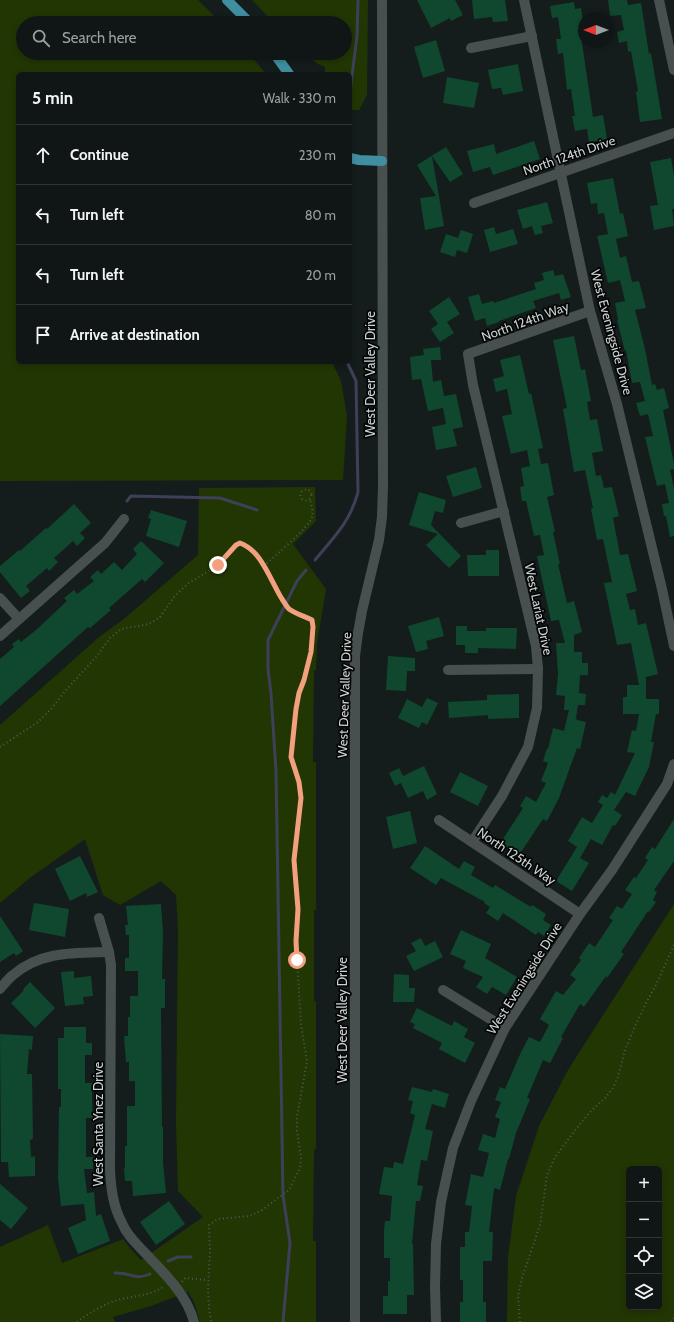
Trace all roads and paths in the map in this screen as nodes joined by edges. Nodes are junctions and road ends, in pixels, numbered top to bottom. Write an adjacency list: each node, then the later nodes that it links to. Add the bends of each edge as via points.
1 (227, 0): 5 (main road)
2 (382, 0): 13 (street, West Deer Valley Drive)
3 (524, 0): 6 (street, West Eveningside Drive)
4 (659, 0): 9 (street)
5 (243, 16)
6 (532, 36): 7 (street); 14 (street, West Eveningside Drive)
7 (471, 48)
8 (279, 60): 10 (main road)
9 (674, 70)
10 (288, 72)
11 (674, 133): 14 (street, North 124th Drive)
12 (352, 158): 13 (main road)
13 (382, 161): 47 (street, West Deer Valley Drive, via 382,517 355,656)
14 (561, 172): 15 (street, North 124th Drive); 16 (street, West Eveningside Drive)
15 (474, 203)
16 (590, 311): 17 (street, North 124th Way); 26 (street, West Eveningside Drive, via 617,404)
17 (468, 354): 19 (street, West Lariat Drive)
18 (310, 499): 18 (path, via 310,491 302,492 303,500); 22 (path, via 311,519)
19 (504, 511): 21 (street); 27 (street, West Lariat Drive, via 536,646)
20 (124, 519): 24 (street, via 105,543)
21 (461, 524)
22 (264, 566): 29 (path, via 252,549 240,543 236,545 218,565 181,590 160,617 149,624 121,629 110,638 38,722); 40 (path, via 288,608 312,620 313,627 311,652 296,709 291,757 301,798 294,860 301,1025 307,1061 297,1117 301,1157 300,1168 289,1190 272,1204 250,1216 218,1219 209,1224)
23 (0, 598): 24 (street)
24 (19, 619): 25 (street)
25 (0, 636)
26 (674, 646)
27 (538, 669): 28 (street); 32 (street, West Lariat Drive, via 537,708 528,747 502,796)
28 (448, 670)
29 (0, 747)
30 (674, 764): 33 (street, West Eveningside Drive, via 667,784 612,870)
31 (438, 820): 32 (street, North 125th Way)
32 (472, 842): 33 (street, North 125th Way)
33 (580, 914): 39 (street, West Eveningside Drive)
34 (99, 918): 36 (street, West Santa Ynez Drive)
35 (674, 945): 49 (path, via 635,1026 613,1088 583,1120 555,1157 547,1175 540,1225 518,1296)
36 (109, 952): 37 (street, via 56,954 43,958 12,976); 45 (street, West Santa Ynez Drive, via 110,1170 113,1199 122,1225 173,1284 188,1305)
37 (0, 989)
38 (443, 990): 39 (street)
39 (505, 1028): 48 (street, West Eveningside Drive, via 471,1100 453,1148 441,1202 436,1244)
40 (207, 1280): 41 (path, via 185,1278); 46 (path)
41 (182, 1282)
42 (166, 1285): 44 (path, via 148,1294 114,1301)
43 (674, 1318): 50 (path)
44 (77, 1322)
45 (194, 1322)
46 (211, 1322)
47 (355, 1322)
48 (436, 1322)
49 (520, 1322)
50 (671, 1322)

